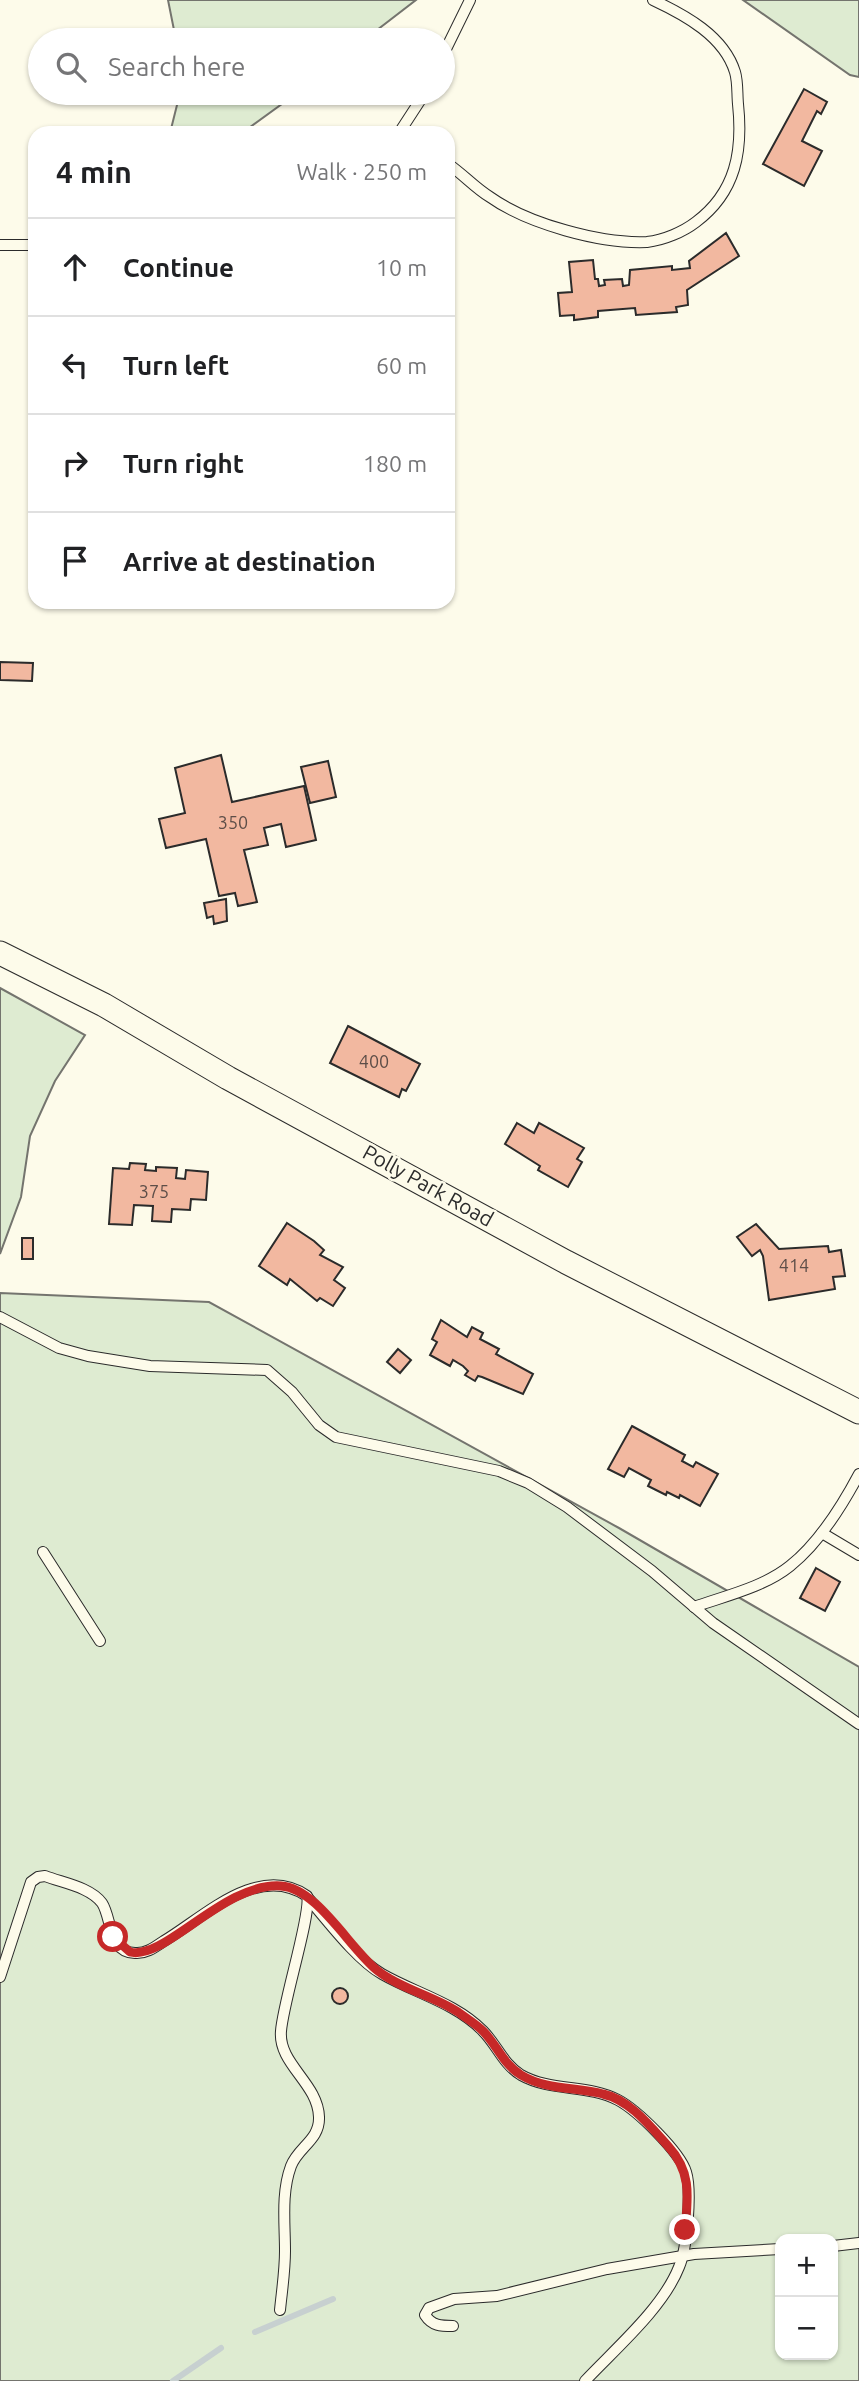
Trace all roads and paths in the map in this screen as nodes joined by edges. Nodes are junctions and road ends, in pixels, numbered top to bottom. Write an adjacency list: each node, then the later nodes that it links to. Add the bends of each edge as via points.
1 (470, 0): 3 (lane)
2 (653, 0): 6 (lane, via 685,15 707,33 735,72 742,139 731,184 713,209 684,231 649,242 615,240 536,219 491,198)
3 (455, 31)
4 (418, 105): 5 (lane)
5 (404, 126)
6 (455, 170)
7 (0, 245): 8 (lane)
8 (28, 245)
9 (0, 953): 11 (street, Polly Park Road, via 104,1005 228,1078 566,1262)
10 (0, 1317): 16 (lane, via 59,1348 98,1358 150,1366 267,1370 336,1437 499,1471 528,1483 567,1507)
11 (859, 1412)
12 (859, 1474): 13 (lane)
13 (822, 1533): 15 (lane); 16 (lane, via 790,1567 747,1589)
14 (43, 1552): 17 (lane)
15 (859, 1555)
16 (694, 1607): 18 (lane)
17 (100, 1641)
18 (859, 1724)
19 (307, 1896): 20 (lane, via 280,1886 250,1890 214,1907 149,1951 136,1954 113,1937 106,1910 94,1895 38,1877 31,1882); 24 (lane, via 379,1973 456,2011 484,2031 520,2074 544,2085 603,2094 633,2110 686,2170); 25 (lane, via 309,1905 280,2034 290,2061 311,2090 319,2116 314,2137 291,2166 284,2196)
20 (0, 1977)
21 (859, 2243): 22 (lane)
22 (838, 2245)
23 (775, 2249): 24 (lane)
24 (681, 2257): 26 (lane, via 607,2269 497,2296 454,2299 429,2308 425,2315 439,2326); 27 (lane, via 660,2299)
25 (280, 2310)
26 (453, 2326)
27 (585, 2381)

